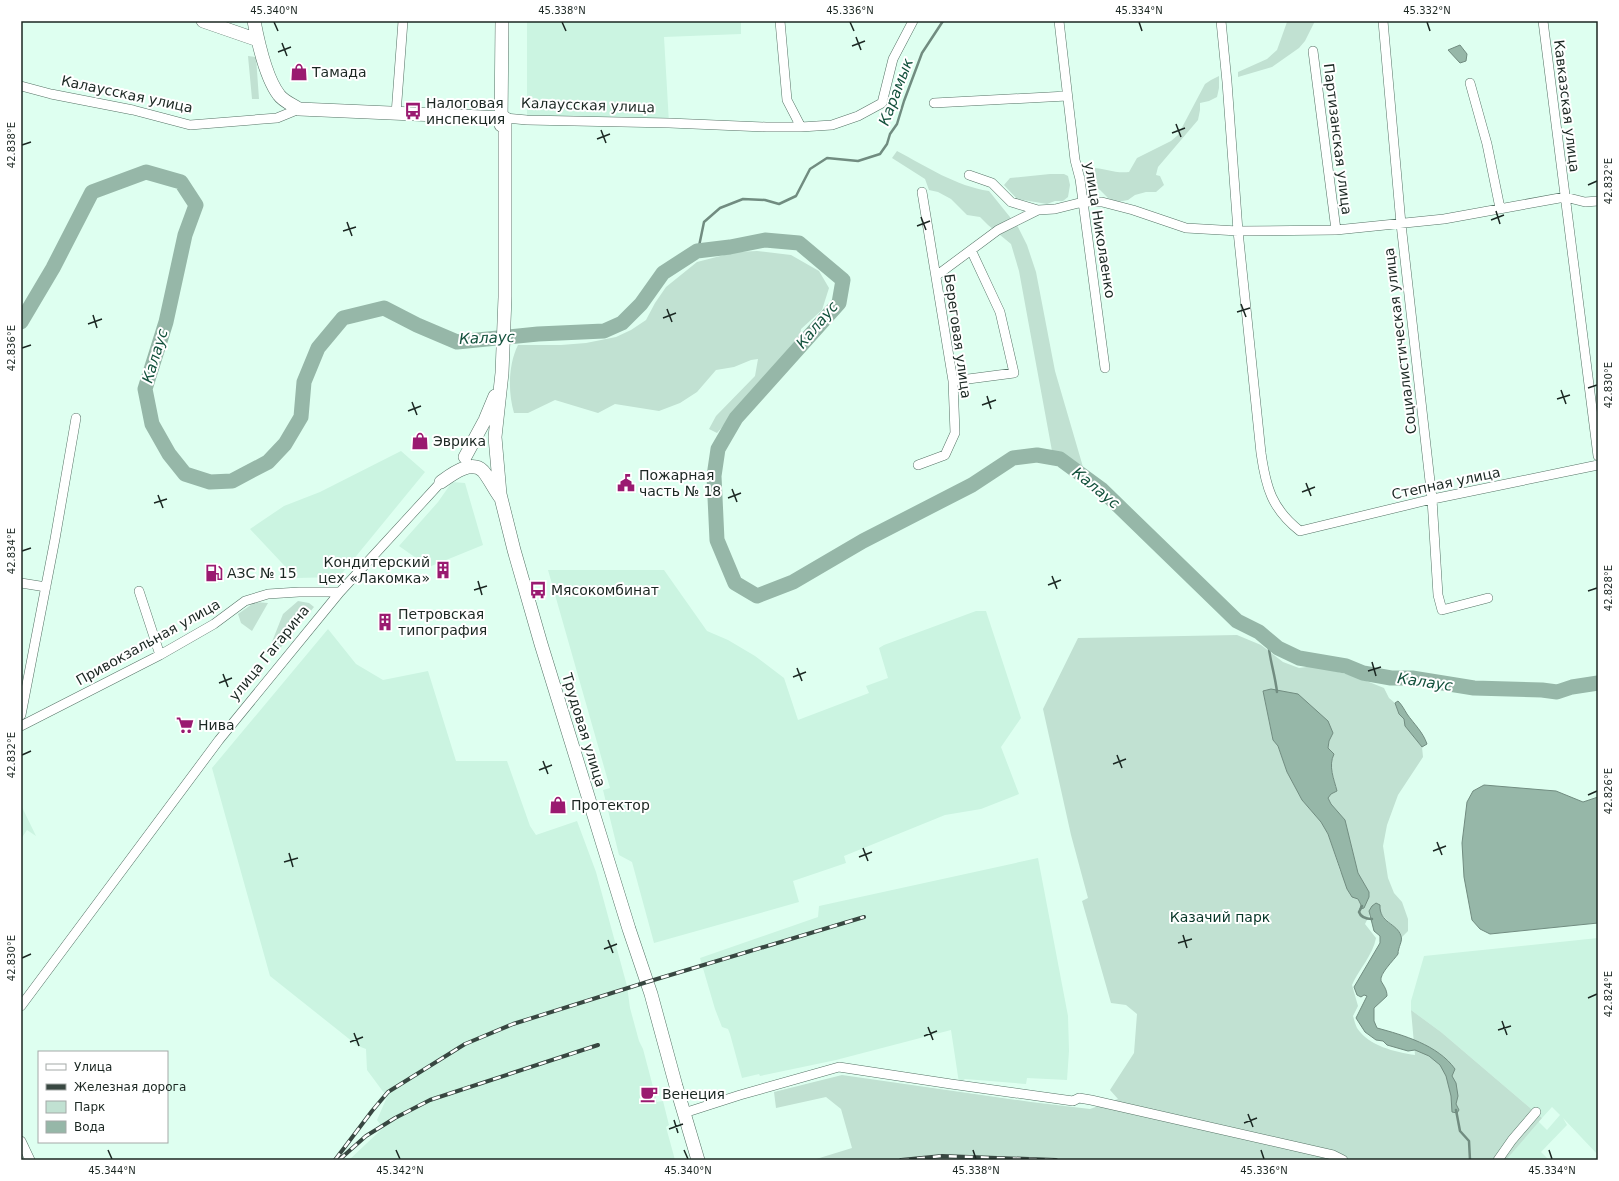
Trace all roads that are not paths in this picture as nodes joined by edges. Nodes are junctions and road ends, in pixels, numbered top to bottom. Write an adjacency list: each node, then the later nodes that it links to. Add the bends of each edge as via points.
1 (204, 21): 11 (main road)
2 (254, 21): 11 (main road)
3 (403, 21): 18 (street)
4 (502, 21): 19 (main road)
5 (780, 21): 20 (street, via 787,100)
6 (913, 21): 20 (street, Калаусская улица, via 893,59 882,103 858,116 832,125)
7 (1059, 21): 15 (street, улица Николаенко)
8 (1221, 21): 30 (street)
9 (1383, 21): 28 (street, Социалистическая улица)
10 (1542, 21): 23 (street, Кавказская улица)
11 (258, 40): 17 (main road, via 271,82 280,96)
12 (1313, 51): 29 (street, Партизанская улица)
13 (1470, 83): 26 (street, via 1488,144)
14 (21, 86): 17 (street, Калаусская улица, via 190,125 277,118)
15 (1067, 96): 16 (street); 25 (street, улица Николаенко)
16 (934, 103)
17 (299, 110): 18 (main road, Калаусская улица)
18 (396, 114): 19 (main road, Калаусская улица)
19 (503, 118): 20 (street, Калаусская улица); 34 (main road, via 501,231 505,297)
20 (801, 127)
21 (969, 175): 27 (street, via 992,183 1011,202)
22 (922, 192): 32 (street, Береговая улица)
23 (1565, 196): 24 (street, Партизанская улица, via 1585,202); 26 (street, Партизанская улица); 38 (street, Кавказская улица)
24 (1598, 201)
25 (1083, 202): 27 (street, Партизанская улица); 30 (street, Партизанская улица, via 1102,202 1186,228); 33 (street, улица Николаенко)
26 (1500, 208): 28 (street, Партизанская улица)
27 (1038, 210): 31 (street, Партизанская улица, via 998,230)
28 (1401, 224): 29 (street, Партизанская улица); 43 (street, Социалистическая улица)
29 (1336, 230): 30 (street, Партизанская улица)
30 (1238, 231): 43 (street, Степная улица, via 1265,479 1277,508 1287,521 1300,531)
31 (971, 250): 32 (street, Партизанская улица); 35 (street, via 1000,312 1014,374)
32 (936, 276): 35 (street, Береговая улица)
33 (1105, 368)
34 (502, 374): 37 (main road, Трудовая улица); 39 (main road, via 492,406)
35 (953, 381): 40 (street, Береговая улица, via 955,433 945,455)
36 (76, 418): 46 (street)
37 (494, 437): 39 (main road, улица Гагарина); 44 (main road, Трудовая улица)
38 (1598, 456)
39 (465, 457): 42 (main road, улица Гагарина)
40 (918, 465)
41 (1598, 465): 43 (street, Степная улица)
42 (441, 482): 44 (main road, via 459,470 472,466 482,470); 48 (street, улица Гагарина)
43 (1432, 499): 49 (street, Социалистическая улица, via 1438,595 1442,610)
44 (502, 500): 55 (main road, Трудовая улица, via 541,644 651,994)
45 (21, 583): 46 (street)
46 (46, 586): 51 (street)
47 (139, 591): 50 (street)
48 (340, 592): 50 (street, Привокзальная улица, via 268,594 245,601 214,624); 53 (street, улица Гагарина, via 219,740)
49 (1488, 598)
50 (160, 655): 52 (street, Привокзальная улица)
51 (21, 715)
52 (21, 726)
53 (21, 1006)
54 (1536, 1112): 60 (street)
55 (684, 1113): 58 (main road, Трудовая улица); 59 (street, via 839,1067 1074,1101 1079,1098 1091,1100 1333,1155)
56 (21, 1140): 57 (street)
57 (30, 1160)
58 (698, 1160)
59 (1343, 1160)
60 (1498, 1160)

